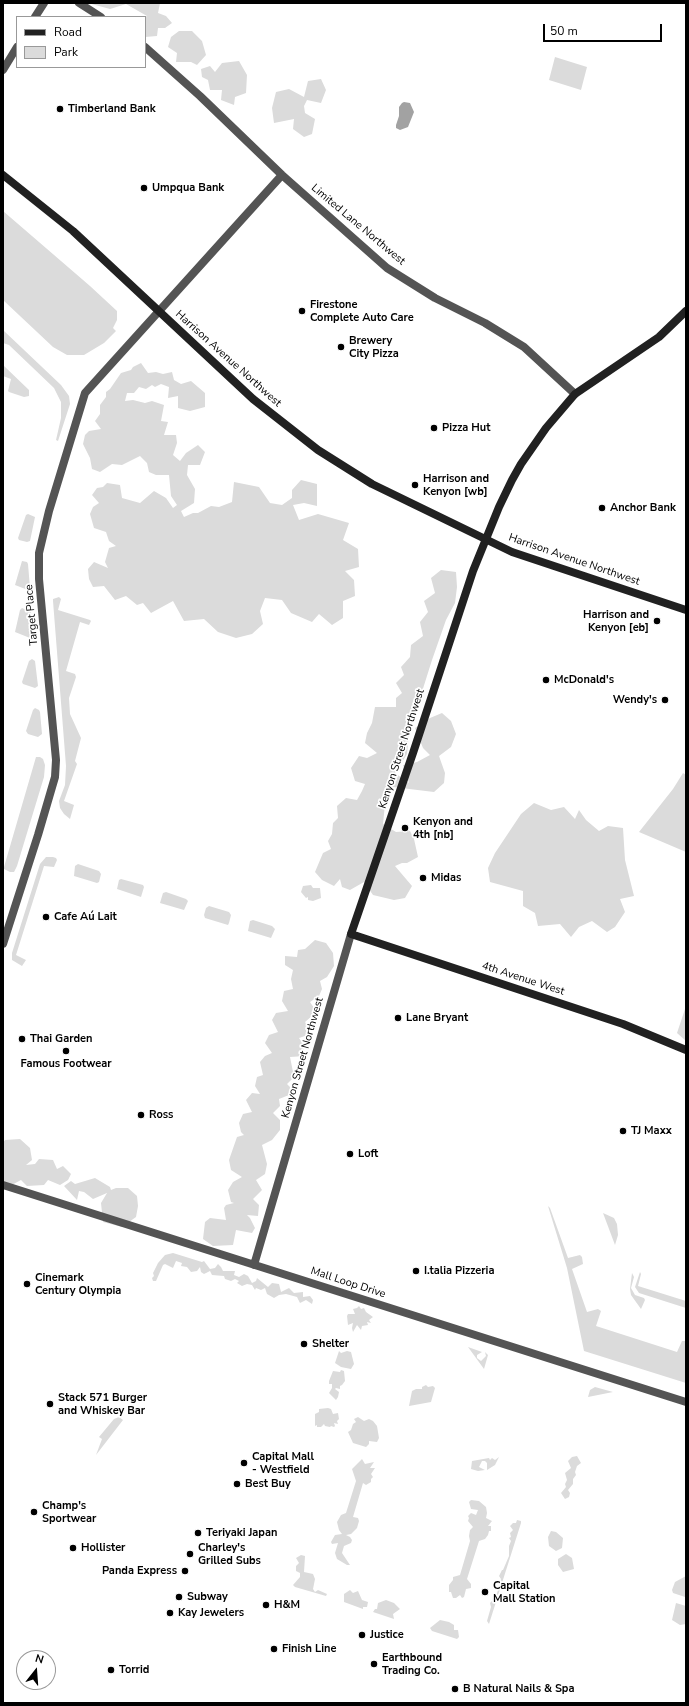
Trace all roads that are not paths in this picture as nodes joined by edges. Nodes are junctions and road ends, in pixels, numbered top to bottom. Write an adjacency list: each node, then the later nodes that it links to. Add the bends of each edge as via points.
1 (44, 3): 3 (street)
2 (79, 3): 4 (street)
3 (36, 16)
4 (99, 16)
5 (146, 48): 9 (street, Limited Lane Northwest)
6 (16, 49): 7 (street)
7 (3, 70)
8 (3, 175): 10 (street, Harrison Avenue Northwest, via 73,231)
9 (282, 175): 10 (street, Target Place); 12 (street, Limited Lane Northwest, via 387,268 435,298 485,323 524,347)
10 (159, 311): 13 (street, Harrison Avenue Northwest, via 253,399 318,450 372,484); 16 (street, Target Place, via 85,393 39,546 39,579 56,760 54,777 38,835)
11 (686, 311): 12 (street, Kenyon Street Northwest, via 658,337)
12 (575, 394): 13 (street, Kenyon Street Northwest, via 546,428 521,464)
13 (486, 539): 14 (street, Harrison Avenue Northwest, via 512,552); 15 (street, Kenyon Street Northwest)
14 (686, 610)
15 (351, 934): 17 (street, 4th Avenue West, via 623,1024); 19 (street, Kenyon Street Northwest)
16 (3, 944)
17 (686, 1050)
18 (3, 1185): 19 (street, Mall Loop Drive)
19 (254, 1265): 20 (street, Mall Loop Drive)
20 (686, 1402)

